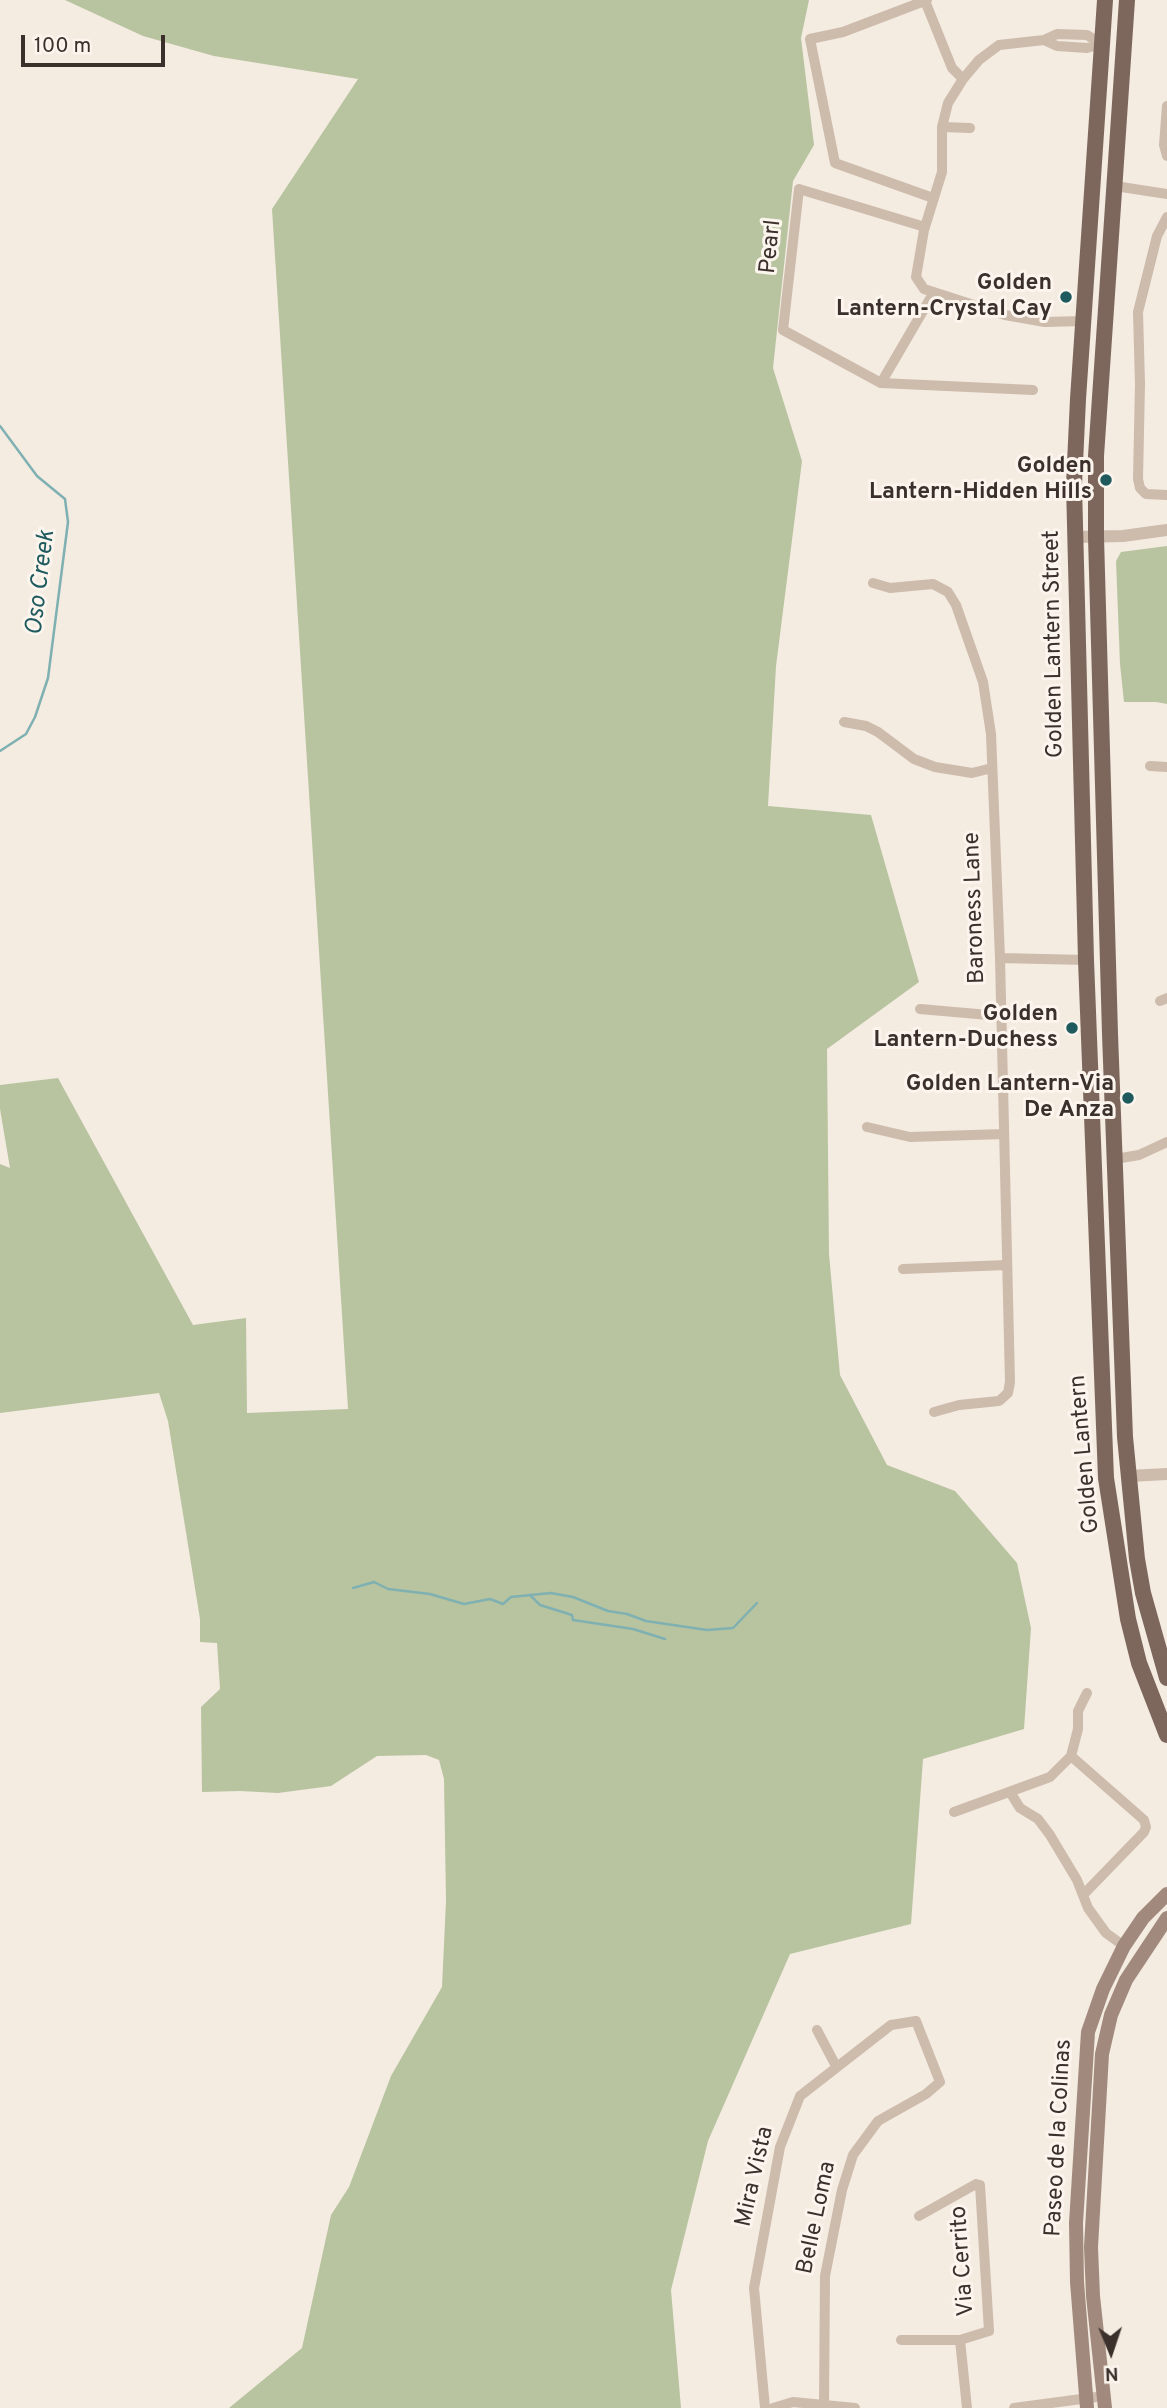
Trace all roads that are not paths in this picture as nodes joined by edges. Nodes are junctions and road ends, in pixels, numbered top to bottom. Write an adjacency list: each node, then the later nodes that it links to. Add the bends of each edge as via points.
1 (1105, 0): 4 (main road, Golden Lantern Street)
2 (1127, 0): 4 (main road); 6 (main road, Golden Lantern Street)
3 (926, 1): 5 (street, via 952,68); 13 (street, via 844,32 810,39 835,163)
4 (1102, 44): 5 (street, via 1087,35 1057,34 999,45); 6 (main road, via 1111,53); 17 (main road, Golden Lantern Street)
5 (963, 79): 8 (street, via 948,103)
6 (1120, 83): 11 (main road, Golden Lantern Street)
7 (1167, 106): 10 (street)
8 (942, 127): 9 (street); 13 (street, via 942,172)
9 (970, 128)
10 (1167, 156)
11 (1115, 186): 12 (street); 23 (main road, Golden Lantern Street, via 1097,446)
12 (1167, 194)
13 (933, 198): 15 (street)
14 (1167, 217): 20 (street, via 1157,236 1138,328 1138,479 1146,494)
15 (925, 227): 16 (street, via 916,277 924,289); 18 (street, Pearl, via 799,189 783,330)
16 (934, 292): 17 (street, via 1005,315 1045,322); 18 (street)
17 (1083, 321): 22 (main road, Golden Lantern Street)
18 (881, 383): 19 (street)
19 (1033, 390)
20 (1167, 495)
21 (1167, 530): 23 (street)
22 (1074, 537): 23 (street); 31 (main road, Golden Lantern Street)
23 (1096, 537): 29 (main road, Golden Lantern Street)
24 (873, 583): 28 (street, Baroness Lane, via 890,588 933,584 953,598 986,692)
25 (844, 722): 28 (street, via 866,726 914,760 935,767 972,773)
26 (1150, 766): 27 (street)
27 (1167, 767)
28 (992, 768): 30 (street, Baroness Lane)
29 (1108, 927): 31 (main road, via 1096,936); 32 (main road, Golden Lantern Street)
30 (1000, 958): 31 (street); 34 (street, Baroness Lane)
31 (1086, 960): 32 (main road, via 1094,962 1098,974); 37 (main road, Golden Lantern Street)
32 (1109, 981): 39 (main road, Golden Lantern Street)
33 (920, 1010): 34 (street)
34 (1000, 1016): 36 (street, Baroness Lane)
35 (867, 1127): 36 (street, via 910,1137)
36 (1004, 1134): 42 (street, Baroness Lane)
37 (1093, 1141): 39 (main road, via 1101,1143 1105,1153); 40 (main road, Golden Lantern Street)
38 (1166, 1145): 39 (street)
39 (1115, 1159): 41 (main road, via 1104,1185); 47 (main road, Golden Lantern)
40 (1094, 1161): 41 (main road, Golden Lantern)
41 (1096, 1188): 44 (main road, Golden Lantern)
42 (1007, 1265): 43 (street); 45 (street, Baroness Lane, via 1008,1393 999,1401)
43 (903, 1269)
44 (1102, 1393): 47 (main road, via 1111,1416 1117,1470); 48 (main road, Golden Lantern, via 1106,1478)
45 (934, 1412)
46 (1167, 1474): 47 (street)
47 (1129, 1476): 48 (main road, via 1117,1494); 49 (main road, Golden Lantern, via 1143,1593)
48 (1120, 1563): 51 (main road, Golden Lantern, via 1139,1662)
49 (1167, 1678)
50 (1087, 1693): 52 (street, via 1078,1711)
51 (1167, 1735)
52 (1071, 1756): 53 (street, via 1050,1777); 56 (street, via 1144,1820 1146,1827)
53 (1010, 1792): 54 (street); 56 (street, via 1020,1808 1038,1819 1050,1835)
54 (954, 1812)
55 (1167, 1894): 58 (main road, Paseo de la Colinas)
56 (1083, 1895): 58 (street, via 1106,1933)
57 (1167, 1918): 59 (main road, Paseo de la Colinas)
58 (1124, 1946): 59 (main road); 67 (main road, Paseo de la Colinas, via 1094,2012 1085,2057 1076,2251)
59 (1140, 1956): 66 (main road, Paseo de la Colinas, via 1111,2015 1100,2074 1091,2247)
60 (817, 2030): 61 (street)
61 (836, 2066): 62 (street, Mira Vista, via 891,2025 916,2021); 69 (street, Mira Vista, via 800,2096 780,2147 754,2288)
62 (940, 2082): 68 (street, Belle Loma, via 878,2121 853,2155 825,2276)
63 (919, 2216): 65 (street, Via Cerrito, via 980,2185 989,2331)
64 (901, 2340): 65 (street)
65 (960, 2340): 72 (street)
66 (1104, 2402): 67 (street)
67 (1086, 2403): 73 (street)
68 (824, 2405): 70 (street, via 793,2402); 71 (street)
69 (765, 2408)
70 (773, 2408)
71 (855, 2408)
72 (967, 2408)
73 (1014, 2408)

